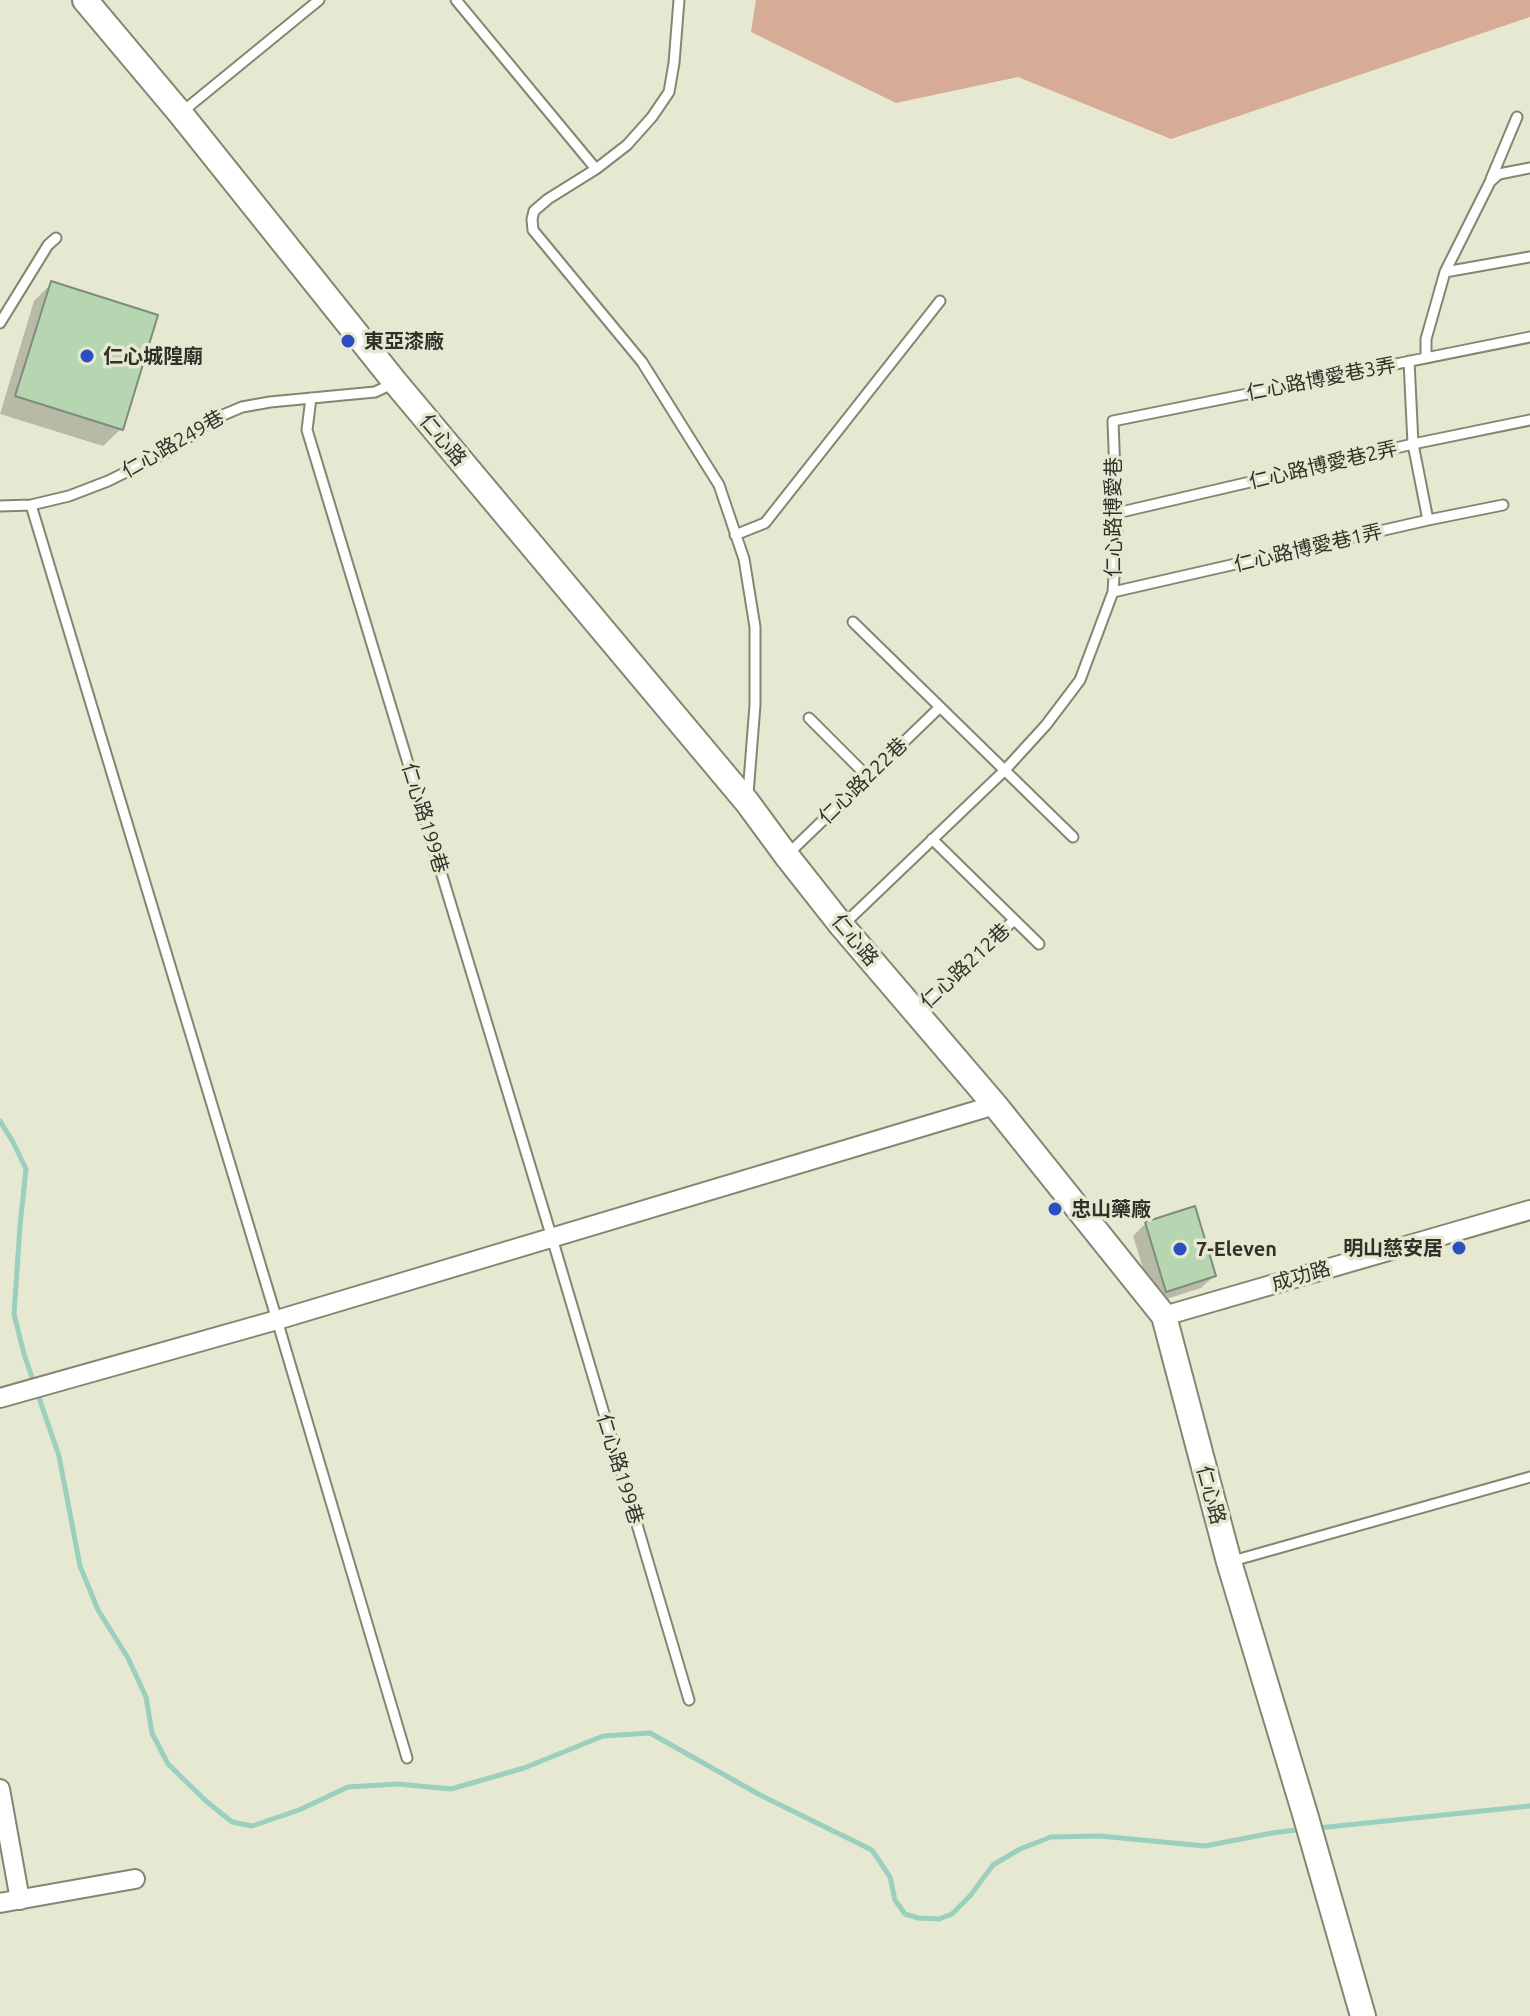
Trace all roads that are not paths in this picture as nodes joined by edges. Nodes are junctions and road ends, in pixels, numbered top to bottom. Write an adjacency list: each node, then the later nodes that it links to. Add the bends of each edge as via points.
1 (85, 0): 5 (street, 仁心路)
2 (319, 0): 5 (lane)
3 (456, 0): 8 (lane)
4 (679, 0): 8 (lane, via 669,92 627,145)
5 (180, 113): 18 (street, 仁心路)
6 (1517, 117): 9 (lane)
7 (1530, 168): 9 (lane, via 1499,174)
8 (596, 169): 28 (lane, via 534,211 533,230 642,362 719,485)
9 (1490, 182): 12 (lane)
10 (56, 238): 14 (lane)
11 (1530, 257): 12 (lane)
12 (1445, 272): 16 (lane, via 1426,339)
13 (940, 301): 28 (lane, via 765,523)
14 (0, 323)
15 (1530, 337): 16 (lane, 仁心路博愛巷3弄)
16 (1426, 358): 17 (lane, 仁心路博愛巷3弄)
17 (1409, 361): 21 (lane, 仁心路博愛巷3弄); 22 (lane)
18 (395, 382): 19 (lane, 仁心路249巷, via 375,392); 35 (street, 仁心路)
19 (311, 398): 23 (lane, 仁心路249巷, via 242,407 108,481); 45 (lane, 仁心路199巷, via 307,430)
20 (1530, 420): 22 (lane, 仁心路博愛巷2弄)
21 (1113, 421): 26 (lane, 仁心路博愛巷)
22 (1413, 444): 26 (lane, 仁心路博愛巷2弄); 27 (lane)
23 (31, 505): 25 (lane, 仁心路249巷); 47 (lane)
24 (1503, 505): 27 (lane, 仁心路博愛巷1弄)
25 (0, 506)
26 (1117, 513): 29 (lane, 仁心路博愛巷)
27 (1428, 520): 29 (lane, 仁心路博愛巷1弄)
28 (735, 535): 35 (lane, via 755,627)
29 (1113, 592): 33 (lane, 仁心路博愛巷, via 1080,680)
30 (853, 622): 31 (lane)
31 (940, 707): 33 (lane); 34 (lane, 仁心路222巷)
32 (809, 718): 34 (lane)
33 (1004, 771): 36 (lane); 37 (lane)
34 (868, 777): 38 (lane, 仁心路222巷)
35 (747, 802): 38 (street, 仁心路)
36 (1073, 837)
37 (932, 839): 39 (lane, 仁心路212巷); 40 (lane)
38 (786, 855): 40 (street, 仁心路)
39 (1014, 920): 41 (lane, 仁心路212巷); 42 (lane, 仁心路212巷)
40 (842, 926): 42 (street, 仁心路)
41 (1039, 944)
42 (916, 1013): 43 (street, 仁心路)
43 (995, 1105): 45 (street); 46 (street, 仁心路)
44 (1530, 1210): 46 (street, 成功路)
45 (552, 1238): 47 (street); 51 (lane, 仁心路199巷)
46 (1164, 1316): 50 (street, 仁心路)
47 (277, 1320): 48 (street); 52 (lane)
48 (0, 1398)
49 (1530, 1477): 50 (lane)
50 (1229, 1562): 57 (street, 仁心路)
51 (689, 1700)
52 (407, 1758)
53 (0, 1789): 55 (street)
54 (135, 1879): 55 (street)
55 (20, 1900): 56 (street)
56 (0, 1903)
57 (1363, 2016)

